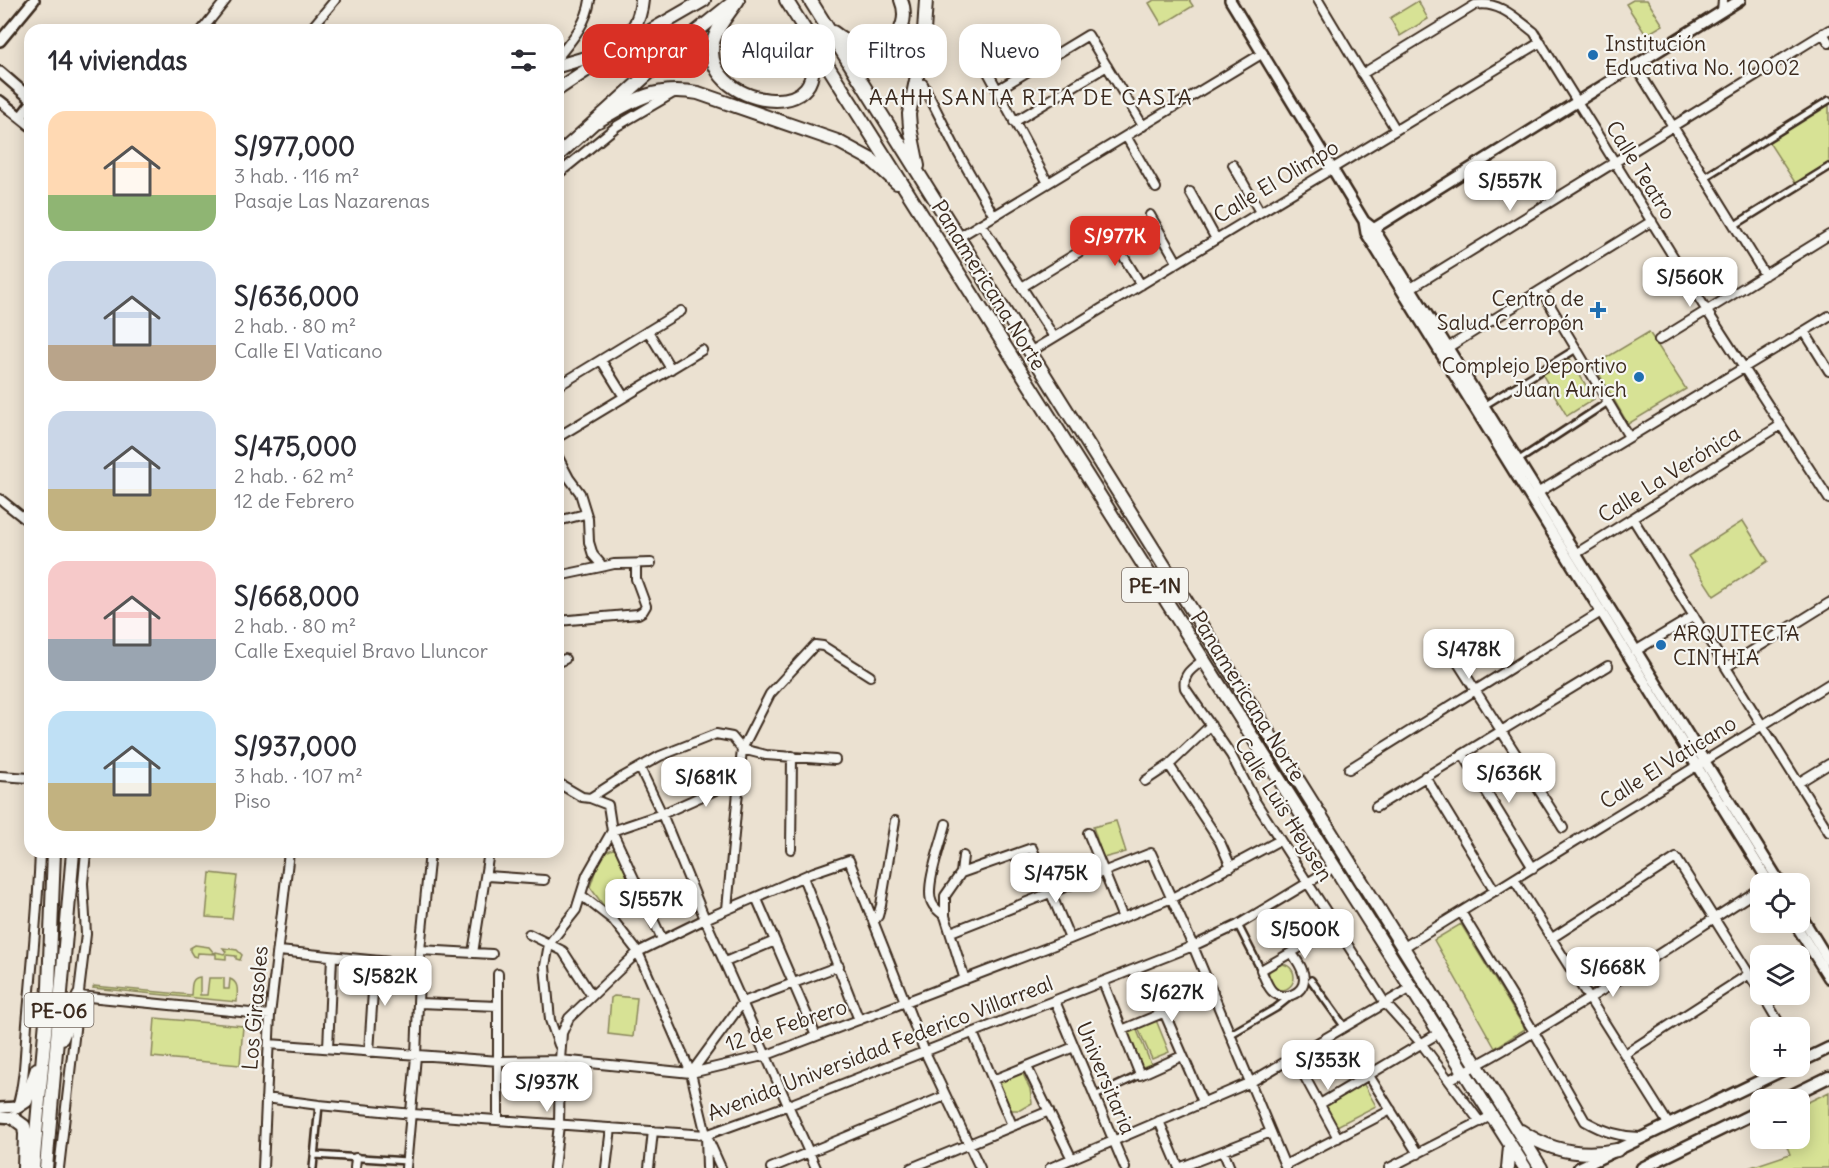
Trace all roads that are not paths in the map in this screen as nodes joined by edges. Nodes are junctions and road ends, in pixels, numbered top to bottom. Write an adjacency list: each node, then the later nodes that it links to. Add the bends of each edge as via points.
1 (34, 0): 26 (street)
2 (226, 0): 18 (street)
3 (335, 0): 19 (street)
4 (590, 0): 29 (street, via 586,16)
5 (642, 0): 20 (main road)
6 (704, 0): 21 (main road)
7 (737, 0): 17 (main road, via 713,39 713,61 727,83 756,98 789,99 807,88 812,60); 53 (main road, via 681,44)
8 (786, 0): 17 (main road, Panamericana Norte / PE-1N)
9 (810, 0): 22 (main road, Panamericana Norte / PE-1N)
10 (901, 0): 24 (main road, via 901,28 885,46 858,46)
11 (926, 0): 67 (main road, via 922,54 909,114)
12 (1230, 0): 30 (street)
13 (1318, 0): 37 (street)
14 (1723, 0): 16 (street)
15 (1740, 0): 16 (street)
16 (1722, 11): 33 (street)
17 (798, 17): 72 (main road, Panamericana Norte / PE-1N)
18 (207, 24)
19 (315, 24)
20 (638, 24)
21 (663, 24)
22 (825, 24)
23 (1826, 31): 28 (street); 55 (street)
24 (835, 33)
25 (835, 40): 67 (main road, Panamericana Norte / PE-1N)
26 (0, 41)
27 (1541, 42): 37 (street, Calle Teatro, via 1534,32 1500,8 1482,3); 47 (street, Calle Teatro); 56 (street, Calle El Olimpo)
28 (1829, 43)
29 (564, 49)
30 (1263, 53): 54 (street); 65 (street)
31 (582, 59): 32 (main road)
32 (564, 64)
33 (1635, 65): 47 (street); 55 (street)
34 (1107, 66): 42 (street, via 1088,35); 52 (street); 54 (street)
35 (0, 72): 43 (street)
36 (582, 73): 40 (main road)
37 (1362, 74): 56 (street)
38 (991, 78): 42 (street)
39 (924, 84): 75 (street)
40 (564, 85)
41 (679, 89): 46 (main road); 50 (street); 72 (main road, via 837,141 872,160)
42 (997, 90): 52 (street)
43 (24, 93)
44 (1829, 99): 68 (street)
45 (0, 101): 49 (street)
46 (632, 101): 50 (street); 53 (main road)
47 (1578, 101): 62 (street, Calle Teatro); 79 (street)
48 (24, 113): 49 (street)
49 (21, 117): 51 (street)
50 (631, 117): 58 (street)
51 (24, 120)
52 (1014, 122): 69 (street)
53 (594, 124): 58 (street); 59 (main road)
54 (1143, 126): 57 (street)
55 (1673, 126): 62 (street); 68 (street)
56 (1396, 130): 65 (street, Calle El Olimpo)
57 (1126, 136): 69 (street); 70 (street)
58 (601, 139): 61 (street)
59 (564, 151)
60 (564, 157): 61 (street)
61 (575, 160): 66 (street)
62 (1615, 162): 76 (street, Calle Teatro); 89 (street)
63 (1233, 165): 73 (street)
64 (1829, 167): 78 (street)
65 (1332, 168): 73 (street, Calle El Olimpo); 79 (street)
66 (564, 169)
67 (919, 174): 82 (main road, Panamericana Norte / PE-1N)
68 (1705, 177): 78 (street)
69 (1048, 183): 75 (street)
70 (1156, 188)
71 (1190, 192): 83 (street)
72 (913, 199): 134 (main road, Panamericana Norte / PE-1N)
73 (1260, 212): 83 (street, Calle El Olimpo)
74 (1150, 215): 85 (street)
75 (994, 216): 77 (street)
76 (1652, 221): 90 (street); 92 (street, Calle Teatro)
77 (981, 224): 82 (street); 88 (street)
78 (1734, 225): 86 (street)
79 (1370, 231): 89 (street); 100 (street)
80 (1829, 235): 86 (street)
81 (1112, 236): 87 (street)
82 (959, 237): 101 (main road, Panamericana Norte / PE-1N)
83 (1216, 239): 85 (street, Calle El Olimpo)
84 (1079, 252): 88 (street)
85 (1177, 262): 87 (street, Calle El Olimpo)
86 (1765, 275): 92 (street)
87 (1141, 285): 96 (street, Calle El Olimpo)
88 (1022, 287): 96 (street)
89 (1411, 288): 100 (street)
90 (1541, 290): 98 (street); 100 (street)
91 (681, 311): 94 (street)
92 (1707, 311): 97 (street); 103 (street, Calle Teatro)
93 (1829, 316): 95 (street)
94 (648, 331): 102 (street); 104 (street)
95 (1804, 331): 103 (street); 105 (street)
96 (1054, 337): 101 (street, Calle El Olimpo)
97 (1659, 340)
98 (1576, 349): 108 (street); 109 (street)
99 (702, 350): 104 (street)
100 (1444, 350): 109 (street); 116 (street)
101 (1030, 352): 214 (main road, Panamericana Norte / PE-1N)
102 (601, 360): 106 (street); 107 (street)
103 (1743, 368): 110 (street, Calle Teatro); 112 (street)
104 (671, 369): 107 (street)
105 (1829, 371)
106 (564, 382)
107 (624, 397): 111 (street)
108 (1608, 402): 112 (street); 113 (street)
109 (1485, 405): 113 (street)
110 (1781, 425): 118 (street, Calle Teatro); 122 (street, Calle La Verónica)
111 (564, 433)
112 (1629, 437): 115 (street)
113 (1519, 460): 115 (street)
114 (564, 468): 119 (street, via 580,493)
115 (1539, 492): 116 (street); 123 (street)
116 (1530, 498): 129 (street)
117 (0, 499): 120 (street)
118 (1829, 499)
119 (585, 514): 121 (street); 126 (street, via 593,555)
120 (24, 518)
121 (564, 519)
122 (1633, 519): 123 (street, Calle La Verónica); 130 (street)
123 (1577, 553): 132 (street)
124 (651, 563): 125 (street)
125 (636, 565): 126 (street); 131 (street, via 636,579 646,606 641,613)
126 (601, 567): 127 (street)
127 (564, 575)
128 (1829, 603): 136 (street)
129 (1601, 612): 139 (street); 147 (street)
130 (1694, 616): 132 (street); 136 (street)
131 (564, 622)
132 (1637, 650): 147 (street)
133 (1451, 652): 139 (street)
134 (1202, 661): 140 (street, Calle Luis Heysen, via 1187,673 1184,683); 179 (main road, Panamericana Norte / PE-1N)
135 (1608, 666): 142 (street)
136 (1726, 667): 141 (street)
137 (870, 676): 143 (street, via 823,646 815,645 770,694)
138 (1829, 684): 141 (street, Calle El Vaticano)
139 (1475, 691): 142 (street); 151 (street)
140 (1211, 725): 149 (street); 168 (street, Calle Luis Heysen)
141 (1762, 725): 147 (street, Calle El Vaticano); 157 (street)
142 (1500, 731): 144 (street); 164 (street)
143 (742, 749): 145 (street); 150 (street, via 732,737 716,734); 155 (street)
144 (1463, 754): 153 (street); 180 (street)
145 (792, 756): 146 (street); 169 (street)
146 (835, 760)
147 (1701, 763): 180 (street, Calle El Vaticano); 183 (street)
148 (1829, 764): 157 (street)
149 (1168, 765): 156 (street); 178 (street, via 1220,842)
150 (640, 768): 159 (street); 161 (street)
151 (1349, 769)
152 (0, 776): 154 (street)
153 (1425, 776): 160 (street); 189 (street)
154 (24, 778)
155 (740, 779): 161 (street); 195 (street)
156 (1145, 781)
157 (1798, 783): 166 (street)
158 (564, 786): 159 (street)
159 (590, 798): 165 (street, via 608,806)
160 (1376, 807)
161 (662, 814): 165 (street); 200 (street)
162 (895, 821): 201 (street, via 881,905)
163 (946, 824): 197 (street, via 930,894 932,903)
164 (1563, 828)
165 (612, 831): 191 (street, via 587,875); 209 (street)
166 (1829, 832)
167 (1088, 833): 181 (street)
168 (1280, 840): 178 (street, 12 de Febrero); 188 (street, Calle Luis Heysen)
169 (791, 849)
170 (963, 856): 182 (street)
171 (40, 858): 299 (street, via 21,1090)
172 (54, 858): 271 (main road, PE-06)
173 (73, 858): 277 (main road, PE-06)
174 (85, 858): 239 (street, via 86,934)
175 (288, 858): 216 (street, Los Girasoles)
176 (429, 858): 215 (street)
177 (488, 858): 184 (street)
178 (1231, 867): 194 (street, 12 de Febrero)
179 (1334, 867): 188 (street, Avenida Universidad Federico Villarreal); 236 (main road, Panamericana Norte / PE-1N)
180 (1533, 867): 186 (street, Calle El Vaticano)
181 (1103, 872): 190 (street); 194 (street, via 1151,853); 198 (street)
182 (961, 873): 190 (street, via 1032,848); 197 (street, via 945,896)
183 (1765, 873)
184 (487, 876): 187 (street); 218 (street)
185 (803, 877): 193 (street); 201 (street, via 849,860); 226 (street)
186 (1514, 879): 189 (street, Calle El Vaticano); 208 (street)
187 (544, 880)
188 (1307, 882): 202 (street, Avenida Universidad Federico Villarreal); 203 (street, Calle Luis Heysen)
189 (1495, 891): 196 (street, Calle El Vaticano)
190 (1051, 892): 205 (street); 210 (street)
191 (581, 895): 212 (street, via 576,910); 217 (street, via 613,920)
192 (1750, 896): 199 (street)
193 (756, 897): 195 (street); 211 (street)
194 (1172, 898): 198 (street, 12 de Febrero); 213 (street)
195 (727, 909): 200 (street)
196 (1461, 912): 214 (street, Calle El Vaticano); 253 (street)
197 (945, 916): 205 (street)
198 (1123, 918): 210 (street, 12 de Febrero)
199 (1714, 918): 208 (street, via 1676,858); 230 (street); 241 (street)
200 (705, 919): 209 (street); 224 (street)
201 (874, 921): 245 (street)
202 (1238, 925): 213 (street, Avenida Universidad Federico Villarreal); 227 (street)
203 (1337, 926): 219 (street); 246 (street, Calle Luis Heysen)
204 (1810, 930): 223 (street)
205 (951, 932): 232 (street)
206 (1801, 933): 231 (street)
207 (530, 934): 212 (street)
208 (1552, 938): 241 (street)
209 (662, 939): 217 (street)
210 (1070, 939): 232 (street, 12 de Febrero)
211 (774, 941): 224 (street); 235 (street)
212 (549, 944): 240 (street, via 563,951); 263 (street, via 545,966 550,1020)
213 (1193, 946): 234 (street, Avenida Universidad Federico Villarreal); 237 (street)
214 (1404, 947): 275 (main road, Panamericana Norte / PE-1N)
215 (420, 950): 218 (street); 225 (street)
216 (279, 951): 221 (street); 249 (street, Los Girasoles)
217 (638, 952): 240 (street); 279 (street)
218 (473, 953): 220 (street)
219 (1292, 953): 227 (street); 228 (street)
220 (492, 954)
221 (332, 957): 222 (street); 261 (street)
222 (375, 961): 225 (street); 264 (street)
223 (1829, 961)
224 (725, 962): 243 (street)
225 (420, 965): 244 (street)
226 (839, 966): 235 (street); 250 (street)
227 (1261, 970): 238 (street, via 1272,991)
228 (1302, 970): 233 (street); 238 (street, via 1303,983)
229 (498, 974): 247 (street)
230 (1749, 974): 266 (street)
231 (1829, 978)
232 (965, 980): 245 (street, 12 de Febrero)
233 (1311, 980): 251 (street)
234 (1103, 982): 242 (street, Avenida Universidad Federico Villarreal); 252 (street)
235 (793, 984): 243 (street); 257 (street)
236 (1411, 988): 246 (street); 255 (main road, Panamericana Norte / PE-1N)
237 (1213, 992): 248 (street); 256 (street)
238 (1293, 995): 256 (street)
239 (79, 996): 249 (street); 277 (main road, via 64,1031); 333 (street)
240 (592, 996): 263 (street, via 569,1018 562,1032)
241 (1590, 997): 253 (street); 266 (street)
242 (1055, 1001): 254 (street, Avenida Universidad Federico Villarreal); 260 (street, Universitaria)
243 (743, 1002): 267 (street); 279 (street)
244 (419, 1003): 247 (street); 268 (street)
245 (905, 1003): 250 (street, 12 de Febrero); 265 (street)
246 (1385, 1003): 251 (street); 258 (street, Calle Luis Heysen)
247 (498, 1006): 274 (street)
248 (1164, 1012): 252 (street); 269 (street)
249 (270, 1015): 259 (street, Los Girasoles)
250 (859, 1020): 257 (street, 12 de Febrero)
251 (1344, 1026): 272 (street)
252 (1122, 1030): 281 (street)
253 (1534, 1032): 275 (street); 314 (street, via 1585,1122 1615,1134)
254 (973, 1033): 265 (street, Avenida Universidad Federico Villarreal); 284 (street)
255 (1439, 1033): 258 (street); 278 (main road, Panamericana Norte / PE-1N)
256 (1231, 1034): 286 (street)
257 (816, 1036): 267 (street, 12 de Febrero)
258 (1421, 1043): 280 (street); 285 (street, Calle Luis Heysen)
259 (269, 1044): 261 (street, 12 de Febrero); 291 (street, Los Girasoles)
260 (1074, 1047): 276 (street); 290 (street, Universitaria)
261 (328, 1048): 264 (street, 12 de Febrero)
262 (1829, 1048): 270 (main road)
263 (561, 1049): 273 (street)
264 (369, 1052): 268 (street, 12 de Febrero)
265 (926, 1052): 289 (street); 295 (street, Avenida Universidad Federico Villarreal)
266 (1625, 1054): 308 (street)
267 (767, 1055): 279 (street, 12 de Febrero); 295 (street)
268 (416, 1056): 274 (street, 12 de Febrero); 300 (street)
269 (1182, 1056): 281 (street); 292 (street)
270 (1810, 1056)
271 (42, 1057): 299 (main road, via 26,1101); 330 (main road, PE-06)
272 (1294, 1057): 286 (street); 293 (street)
273 (560, 1060): 274 (street, 12 de Febrero); 279 (street, 12 de Febrero); 306 (street)
274 (499, 1061): 304 (street)
275 (1478, 1065): 278 (street); 310 (main road, Panamericana Norte / PE-1N)
276 (1027, 1067): 284 (street); 298 (street)
277 (55, 1069): 288 (main road, PE-06)
278 (1464, 1072): 285 (street); 303 (main road, Panamericana Norte / PE-1N)
279 (691, 1073): 313 (street)
280 (1368, 1074): 293 (street); 297 (street)
281 (1140, 1075): 290 (street)
282 (1768, 1077): 308 (main road)
283 (1829, 1077): 287 (main road)
284 (993, 1080): 307 (street)
285 (1449, 1080): 303 (street, Calle Luis Heysen)
286 (1251, 1082): 292 (street); 312 (street)
287 (1804, 1089)
288 (53, 1093): 331 (main road, PE-06); 332 (main road)
289 (945, 1096): 317 (street); 321 (street)
290 (1095, 1096): 316 (street, Universitaria)
291 (266, 1098): 294 (street, Avenida Universidad Federico Villarreal); 334 (street, Los Girasoles)
292 (1203, 1102): 305 (street)
293 (1320, 1104): 315 (street)
294 (319, 1105): 300 (street, Avenida Universidad Federico Villarreal); 323 (street)
295 (789, 1105): 313 (street, Avenida Universidad Federico Villarreal); 321 (street)
296 (0, 1108): 299 (street)
297 (1391, 1110): 315 (street); 322 (street)
298 (1049, 1111): 307 (street); 325 (street)
299 (15, 1112): 302 (street); 329 (main road, via 24,1126)
300 (412, 1114): 304 (street, Avenida Universidad Federico Villarreal); 326 (street)
301 (1750, 1115): 354 (main road)
302 (0, 1117)
303 (1486, 1119): 318 (main road, Panamericana Norte / PE-1N); 322 (street)
304 (498, 1120): 306 (street, Avenida Universidad Federico Villarreal)
305 (1158, 1122): 316 (street); 348 (street)
306 (559, 1125): 309 (street, Avenida Universidad Federico Villarreal); 337 (street)
307 (1012, 1125): 317 (street)
308 (1669, 1125): 314 (main road)
309 (611, 1128): 311 (street, Avenida Universidad Federico Villarreal); 338 (street)
310 (1518, 1129): 319 (main road, via 1565,1152); 353 (main road, Panamericana Norte / PE-1N)
311 (653, 1131): 313 (street, Avenida Universidad Federico Villarreal); 339 (street)
312 (1271, 1132): 320 (street); 327 (street)
313 (706, 1135): 340 (street); 341 (street)
314 (1643, 1137): 319 (main road)
315 (1338, 1138): 327 (street)
316 (1113, 1141): 325 (street); 347 (street, Universitaria)
317 (969, 1144): 344 (street); 345 (street)
318 (1510, 1146): 351 (main road); 352 (main road, Panamericana Norte / PE-1N)
319 (1617, 1150): 328 (main road)
320 (1223, 1151): 348 (street); 349 (street)
321 (810, 1152): 342 (street); 343 (street)
322 (1418, 1154): 350 (street)
323 (315, 1155): 324 (street); 335 (street)
324 (356, 1158): 326 (street); 336 (street)
325 (1072, 1159): 346 (street)
326 (407, 1164)
327 (1286, 1167)
328 (1583, 1167)
329 (24, 1168)
330 (33, 1168)
331 (46, 1168)
332 (53, 1168)
333 (59, 1168)
334 (263, 1168)
335 (313, 1168)
336 (355, 1168)
337 (554, 1168)
338 (606, 1168)
339 (649, 1168)
340 (707, 1168)
341 (722, 1168)
342 (771, 1168)
343 (816, 1168)
344 (911, 1168)
345 (980, 1168)
346 (1050, 1168)
347 (1125, 1168)
348 (1179, 1168)
349 (1230, 1168)
350 (1389, 1168)
351 (1508, 1168)
352 (1525, 1168)
353 (1541, 1168)
354 (1642, 1168)

